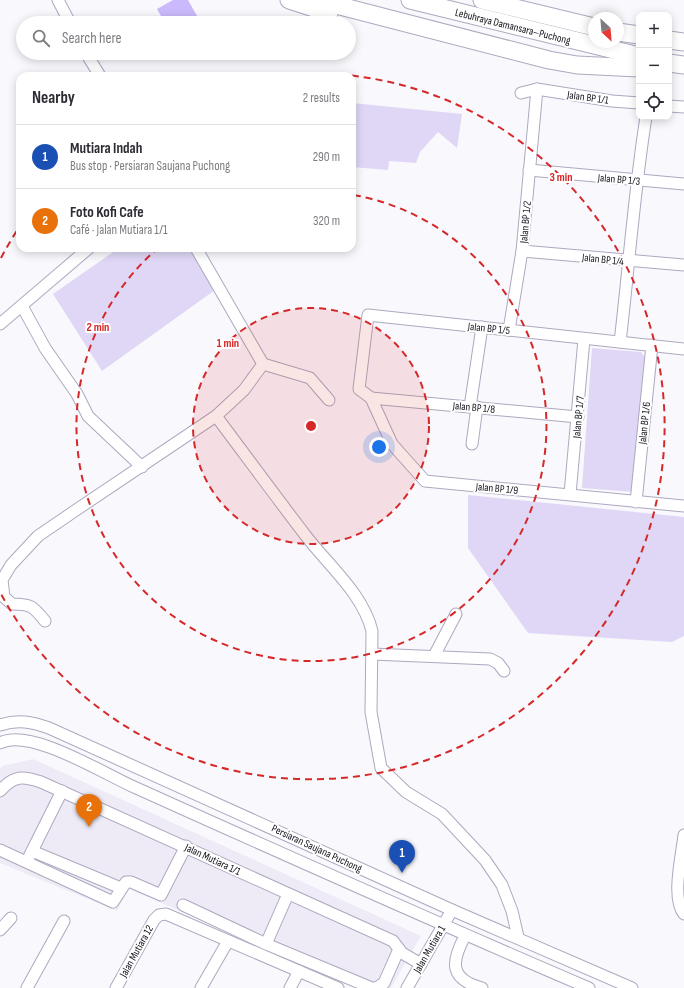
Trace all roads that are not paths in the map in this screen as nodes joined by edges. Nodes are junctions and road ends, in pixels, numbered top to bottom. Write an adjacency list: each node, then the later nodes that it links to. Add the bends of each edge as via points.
1 (58, 0): 6 (street)
2 (289, 0): 7 (highway)
3 (317, 0): 14 (highway)
4 (410, 0): 15 (highway, Lebuhraya Damansara–Puchong)
5 (482, 0): 9 (highway, Lebuhraya Damansara–Puchong)
6 (66, 16)
7 (338, 16)
8 (356, 21): 14 (highway)
9 (588, 26)
10 (624, 33): 11 (highway)
11 (636, 35)
12 (672, 40): 13 (highway)
13 (684, 42)
14 (502, 47): 17 (highway, via 577,65)
15 (636, 55)
16 (90, 60): 18 (street)
17 (636, 68)
18 (98, 72)
19 (537, 89): 20 (street); 21 (street, Jalan BP 1/1); 25 (street, Jalan BP 1/2)
20 (521, 93)
21 (636, 103)
22 (672, 106): 23 (street)
23 (684, 107)
24 (646, 120): 26 (street)
25 (529, 170): 26 (street, Jalan BP 1/3); 28 (street, Jalan BP 1/2)
26 (636, 181): 27 (street, Jalan BP 1/3); 31 (street)
27 (684, 184)
28 (522, 251): 31 (street, Jalan BP 1/4); 36 (street, Jalan BP 1/2)
29 (84, 252): 33 (street)
30 (198, 252): 41 (street)
31 (630, 262): 32 (street, Jalan BP 1/4); 38 (street)
32 (684, 265)
33 (22, 306): 34 (street); 49 (street, via 88,416)
34 (0, 324)
35 (482, 327): 36 (street, Jalan BP 1/5); 42 (street, Jalan BP 1/5, via 368,314); 45 (street)
36 (509, 330): 37 (street, Jalan BP 1/5)
37 (584, 339): 38 (street, Jalan BP 1/5); 47 (street, Jalan BP 1/7)
38 (620, 342): 39 (street, Jalan BP 1/5)
39 (652, 345): 40 (street, Jalan BP 1/5); 51 (street, Jalan BP 1/6)
40 (684, 349)
41 (263, 364): 44 (street, via 310,378); 46 (street, via 244,390)
42 (359, 388): 43 (street, Jalan BP 1/9)
43 (371, 398): 45 (street, Jalan BP 1/8); 50 (street, Jalan BP 1/9, via 392,444 425,482)
44 (329, 400)
45 (474, 407): 47 (street, Jalan BP 1/8); 48 (street)
46 (216, 416): 49 (street); 55 (street, via 306,536 361,603 372,631)
47 (578, 417): 50 (street, Jalan BP 1/7)
48 (472, 444)
49 (142, 467): 54 (street, via 38,536 11,565 2,580 4,597 12,604 33,606)
50 (570, 494): 51 (street, Jalan BP 1/9)
51 (636, 502): 52 (street, Jalan BP 1/9)
52 (684, 506)
53 (456, 614): 56 (street)
54 (45, 620)
55 (372, 654): 56 (street); 76 (street, via 371,712 381,768 406,792 442,814 485,860 502,885)
56 (434, 656): 57 (street, via 490,659 498,663)
57 (504, 671)
58 (0, 725): 69 (street, Persiaran Saujana Puchong, via 18,721 34,722 49,728)
59 (0, 743): 73 (street, Persiaran Saujana Puchong, via 23,739 42,743)
60 (0, 790): 61 (street, Jalan Mutiara 1/1, via 11,780 24,776)
61 (62, 791): 63 (street, Jalan Mutiara 1/1); 65 (street)
62 (684, 835): 70 (street, via 677,896)
63 (186, 846): 66 (street, via 161,895 131,882 126,882); 67 (street, Jalan Mutiara 1/1)
64 (0, 850): 65 (street)
65 (29, 856): 66 (street); 66 (street, via 113,902)
66 (121, 888)
67 (288, 894): 78 (street); 79 (street, Jalan Mutiara 1/1, via 393,941)
68 (183, 905): 78 (street)
69 (452, 910): 73 (street, Jalan Mutiara 1); 76 (street, Persiaran Saujana Puchong)
70 (682, 911)
71 (10, 918): 74 (street)
72 (64, 921): 82 (street)
73 (443, 925): 75 (street, Persiaran Saujana Puchong); 80 (street, Jalan Mutiara 1)
74 (0, 930)
75 (465, 936): 90 (street, via 457,952 455,966 468,984); 91 (street, Persiaran Saujana Puchong)
76 (518, 937): 92 (street, Persiaran Saujana Puchong)
77 (228, 941): 81 (street); 83 (street, Jalan Mutiara 12, via 166,914 159,915); 84 (street)
78 (266, 944): 87 (street)
79 (399, 949): 80 (street, Jalan Mutiara 1/1); 88 (street, via 384,983)
80 (421, 964): 89 (street, Jalan Mutiara 1)
81 (299, 971): 85 (street); 86 (street)
82 (27, 988)
83 (116, 988)
84 (201, 988)
85 (290, 988)
86 (338, 988)
87 (372, 988)
88 (376, 988)
89 (408, 988)
90 (482, 988)
91 (589, 988)
92 (632, 988)

